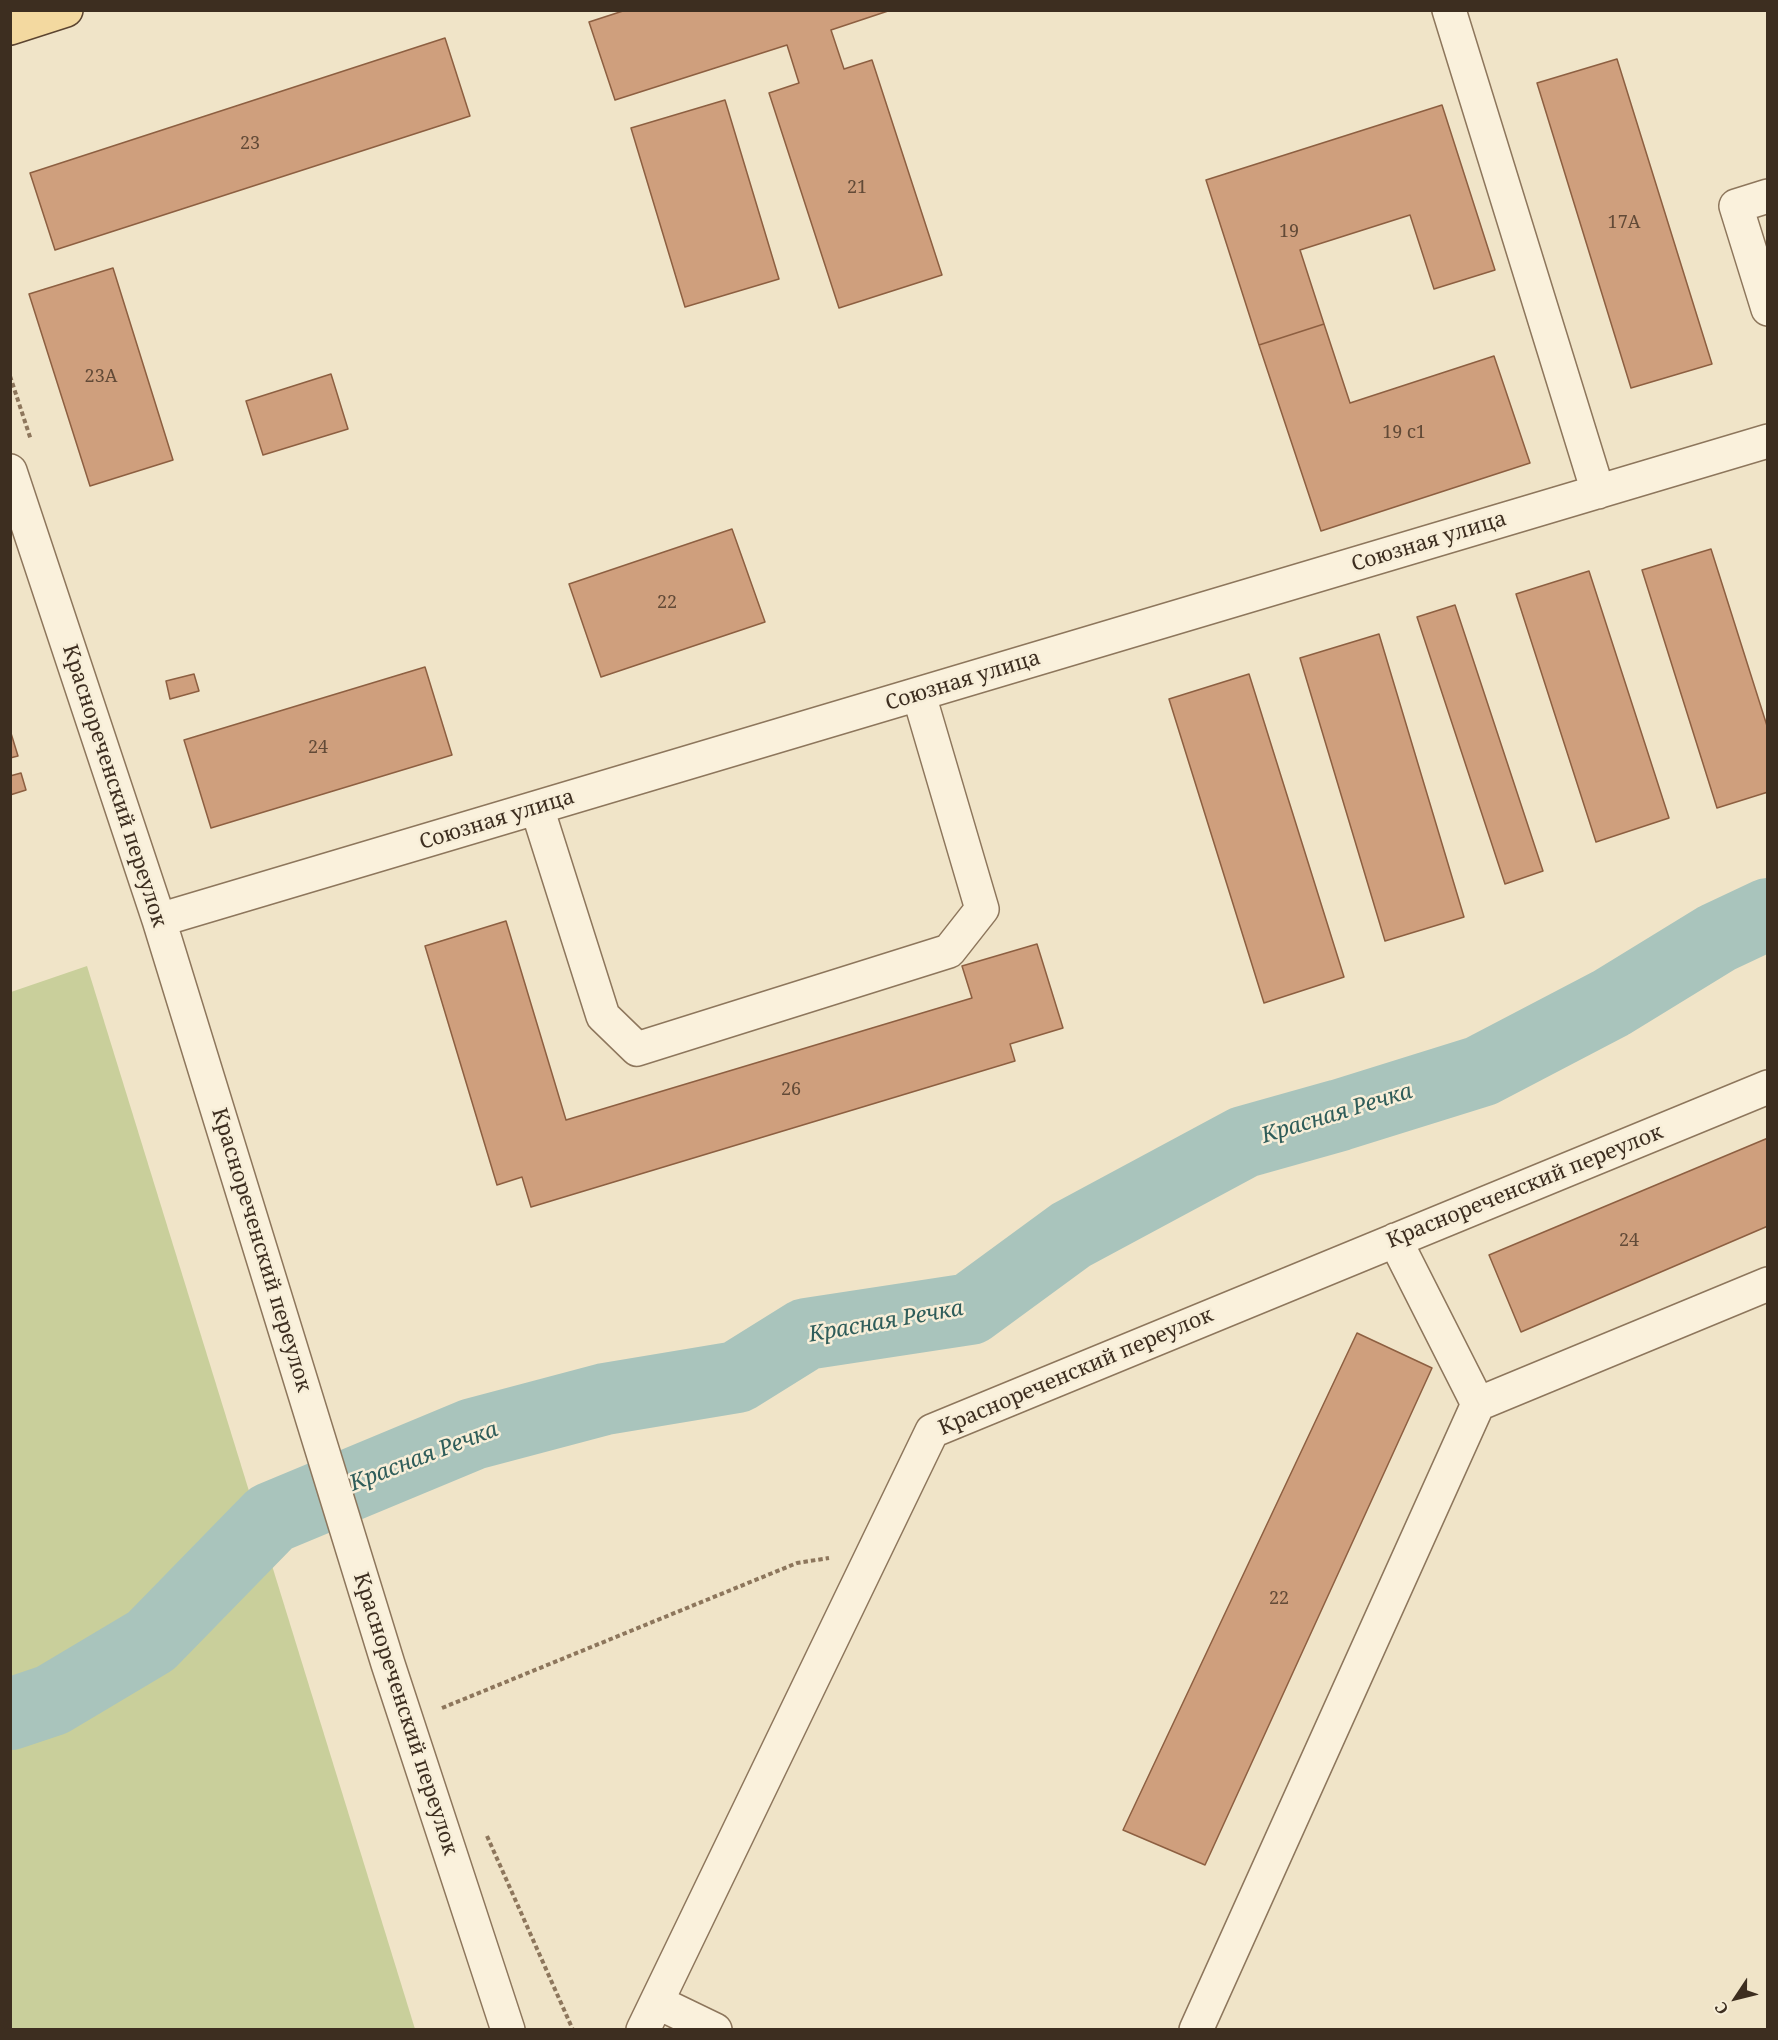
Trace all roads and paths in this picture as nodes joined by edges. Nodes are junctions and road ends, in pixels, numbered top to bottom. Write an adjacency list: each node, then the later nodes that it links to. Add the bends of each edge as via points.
1 (66, 10): 3 (main road)
2 (1449, 10): 8 (street)
3 (10, 28)
4 (1767, 196): 5 (street, via 1736,206)
5 (1767, 309)
6 (1767, 441): 8 (street, Союзная улица)
7 (10, 471): 11 (street, Краснореченский переулок)
8 (1598, 492): 9 (street, Союзная улица)
9 (919, 695): 10 (street, Союзная улица); 10 (street, via 982,909 949,951 637,1049 603,1016)
10 (537, 808): 11 (street, Союзная улица)
11 (159, 920): 19 (street, Краснореченский переулок, via 388,1664)
12 (1767, 1087): 13 (street, Краснореченский переулок)
13 (1395, 1240): 15 (street); 16 (street, Краснореченский переулок, via 932,1431)
14 (1767, 1284): 15 (street)
15 (1478, 1404): 21 (street)
16 (874, 1550): 17 (path, via 797,1563); 18 (street, Краснореченский переулок)
17 (439, 1709)
18 (650, 2016): 20 (street)
19 (507, 2030)
20 (715, 2030)
21 (1196, 2030)

